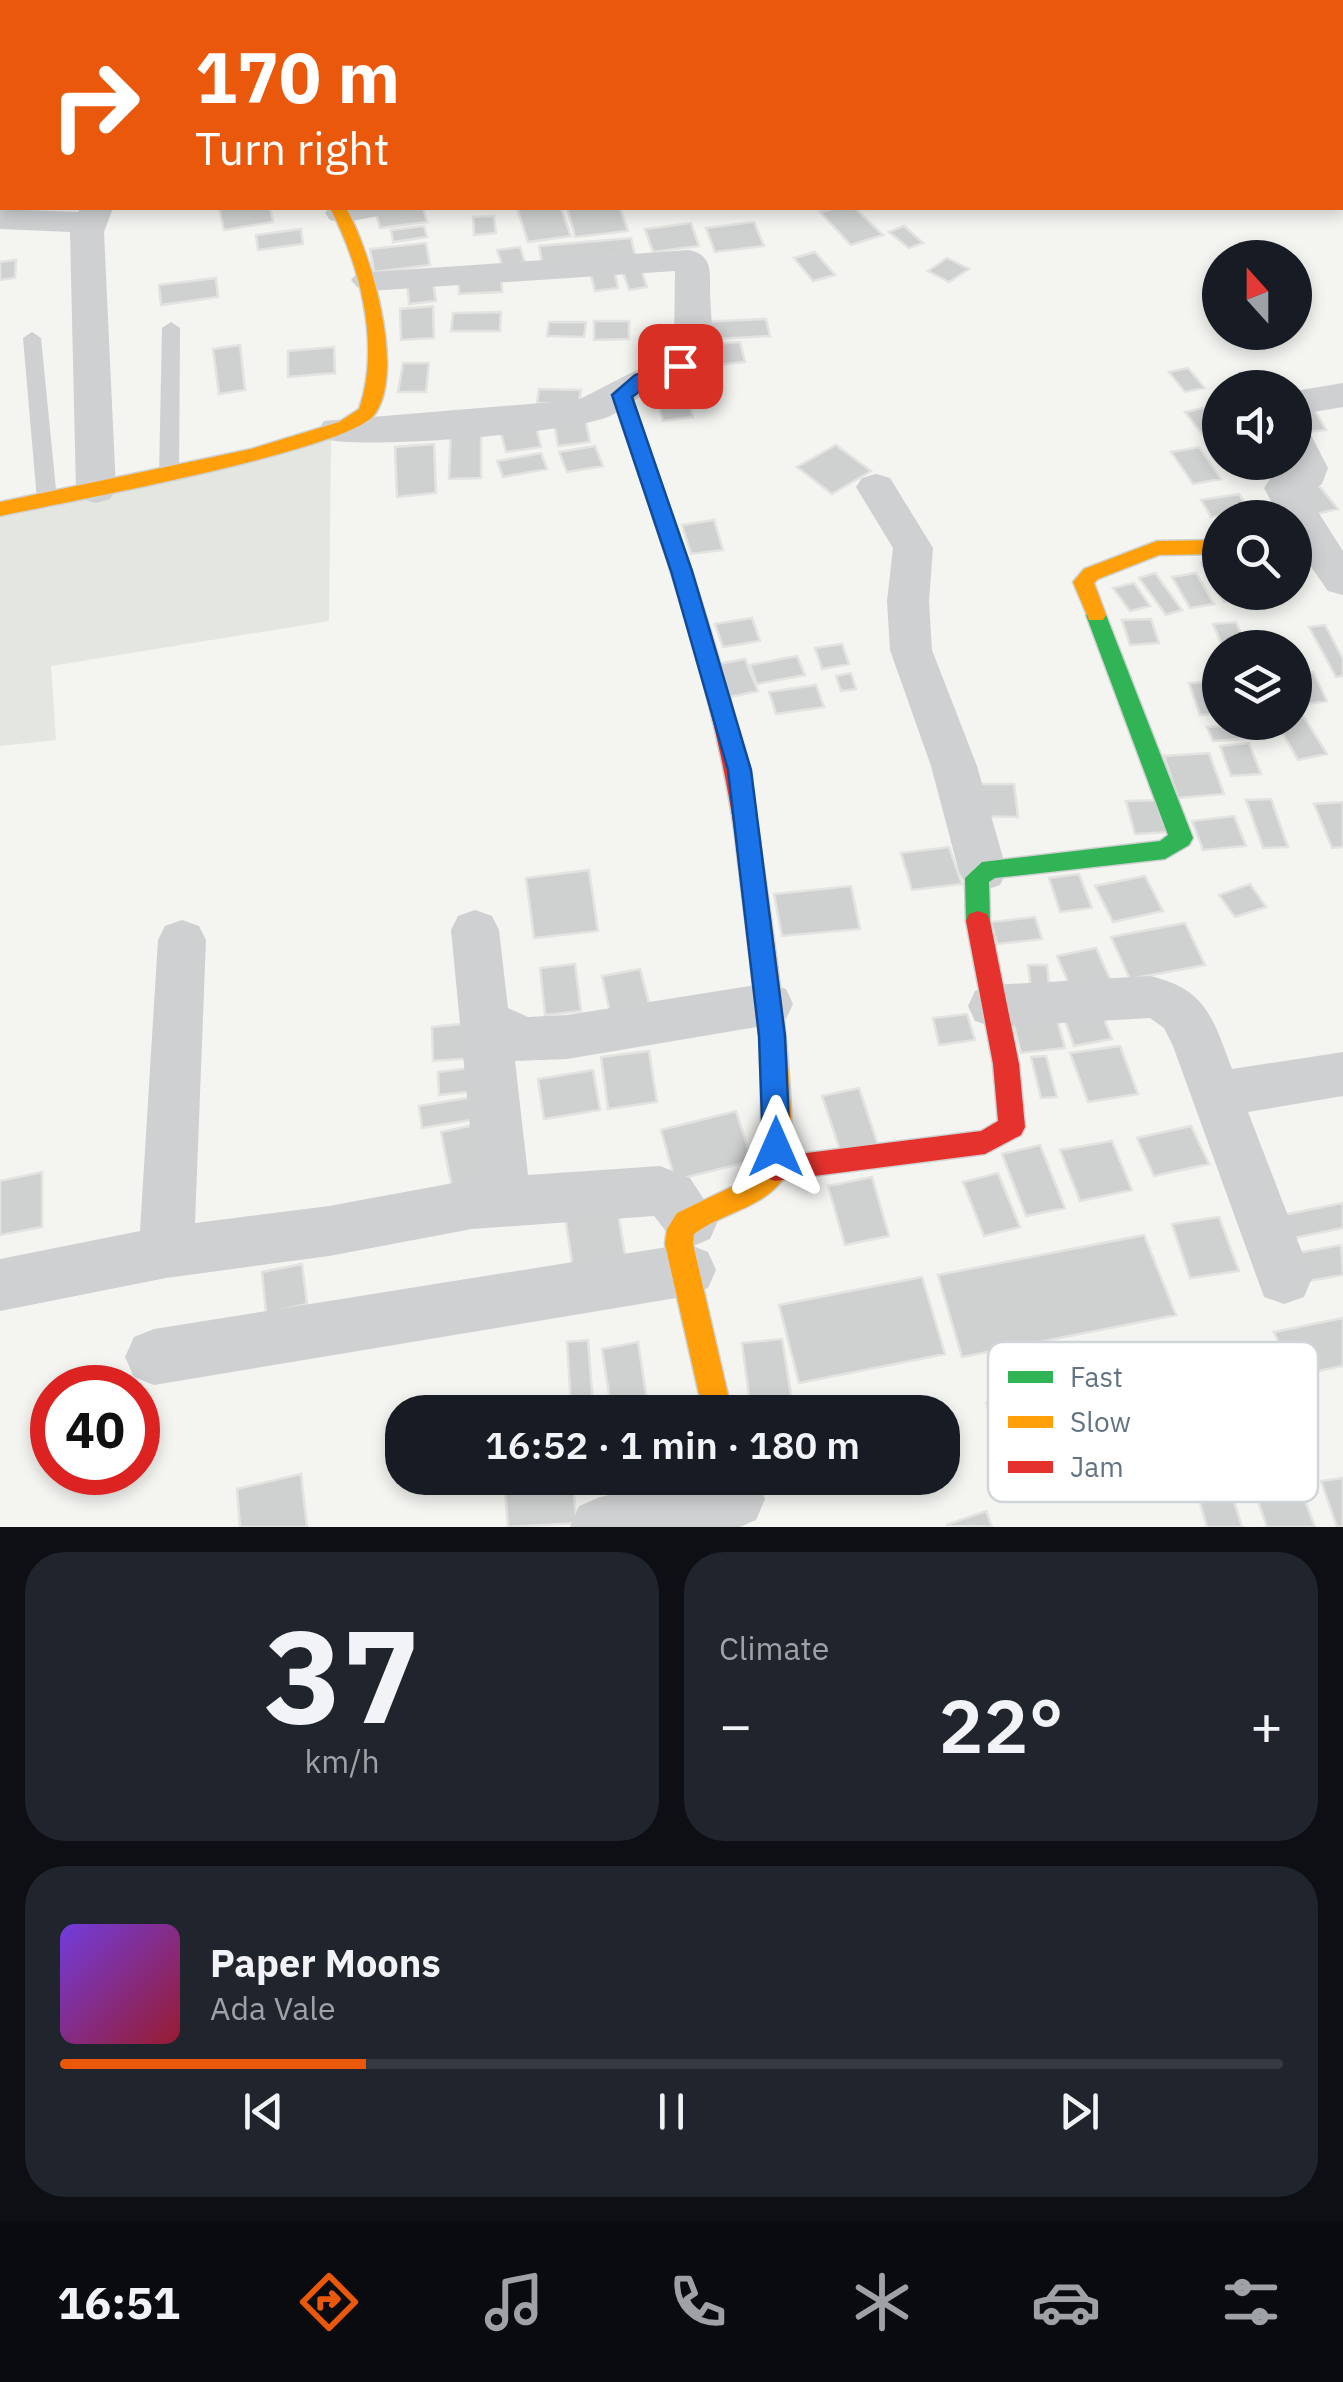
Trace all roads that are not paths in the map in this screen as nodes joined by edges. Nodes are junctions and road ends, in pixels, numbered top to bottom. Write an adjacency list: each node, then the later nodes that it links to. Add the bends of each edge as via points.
1 (350, 210): 4 (street)
2 (92, 215): 3 (street); 14 (street)
3 (0, 219)
4 (369, 280): 7 (street, via 689,260 692,351 680,366); 10 (street, via 374,396 367,412)
5 (171, 328): 11 (lane)
6 (32, 338): 15 (lane)
7 (622, 395): 10 (street, via 578,412); 24 (street, via 739,770)
8 (1343, 395): 9 (street)
9 (1312, 400)
10 (336, 430): 11 (street)
11 (169, 475): 14 (street)
12 (1299, 480): 16 (street, via 1284,488)
13 (876, 488): 21 (street, via 913,548 911,650 954,766)
14 (96, 490): 15 (street)
15 (47, 500): 17 (street)
16 (1289, 500)
17 (0, 509)
18 (1312, 546): 20 (street)
19 (1202, 547): 21 (street, via 1157,548 1083,582 1178,827 1178,844)
20 (1343, 581)
21 (982, 872): 25 (street, via 977,894)
22 (475, 930): 26 (street)
23 (182, 940): 32 (street)
24 (768, 1004): 26 (street, via 566,1037 517,1040 508,1030); 29 (street)
25 (992, 1006): 28 (street, via 1150,996 1174,1002 1185,1013); 29 (street, via 1012,1127 984,1142)
26 (486, 1031): 30 (street)
27 (1343, 1074): 28 (street)
28 (1217, 1094): 33 (street)
29 (775, 1169): 31 (street)
30 (504, 1202): 31 (street, via 660,1191 672,1195); 32 (street)
31 (689, 1246): 35 (street); 36 (street)
32 (166, 1252): 34 (street)
33 (1284, 1278)
34 (0, 1285)
35 (154, 1357)
36 (714, 1395)
37 (736, 1501): 38 (street)
38 (600, 1527)

